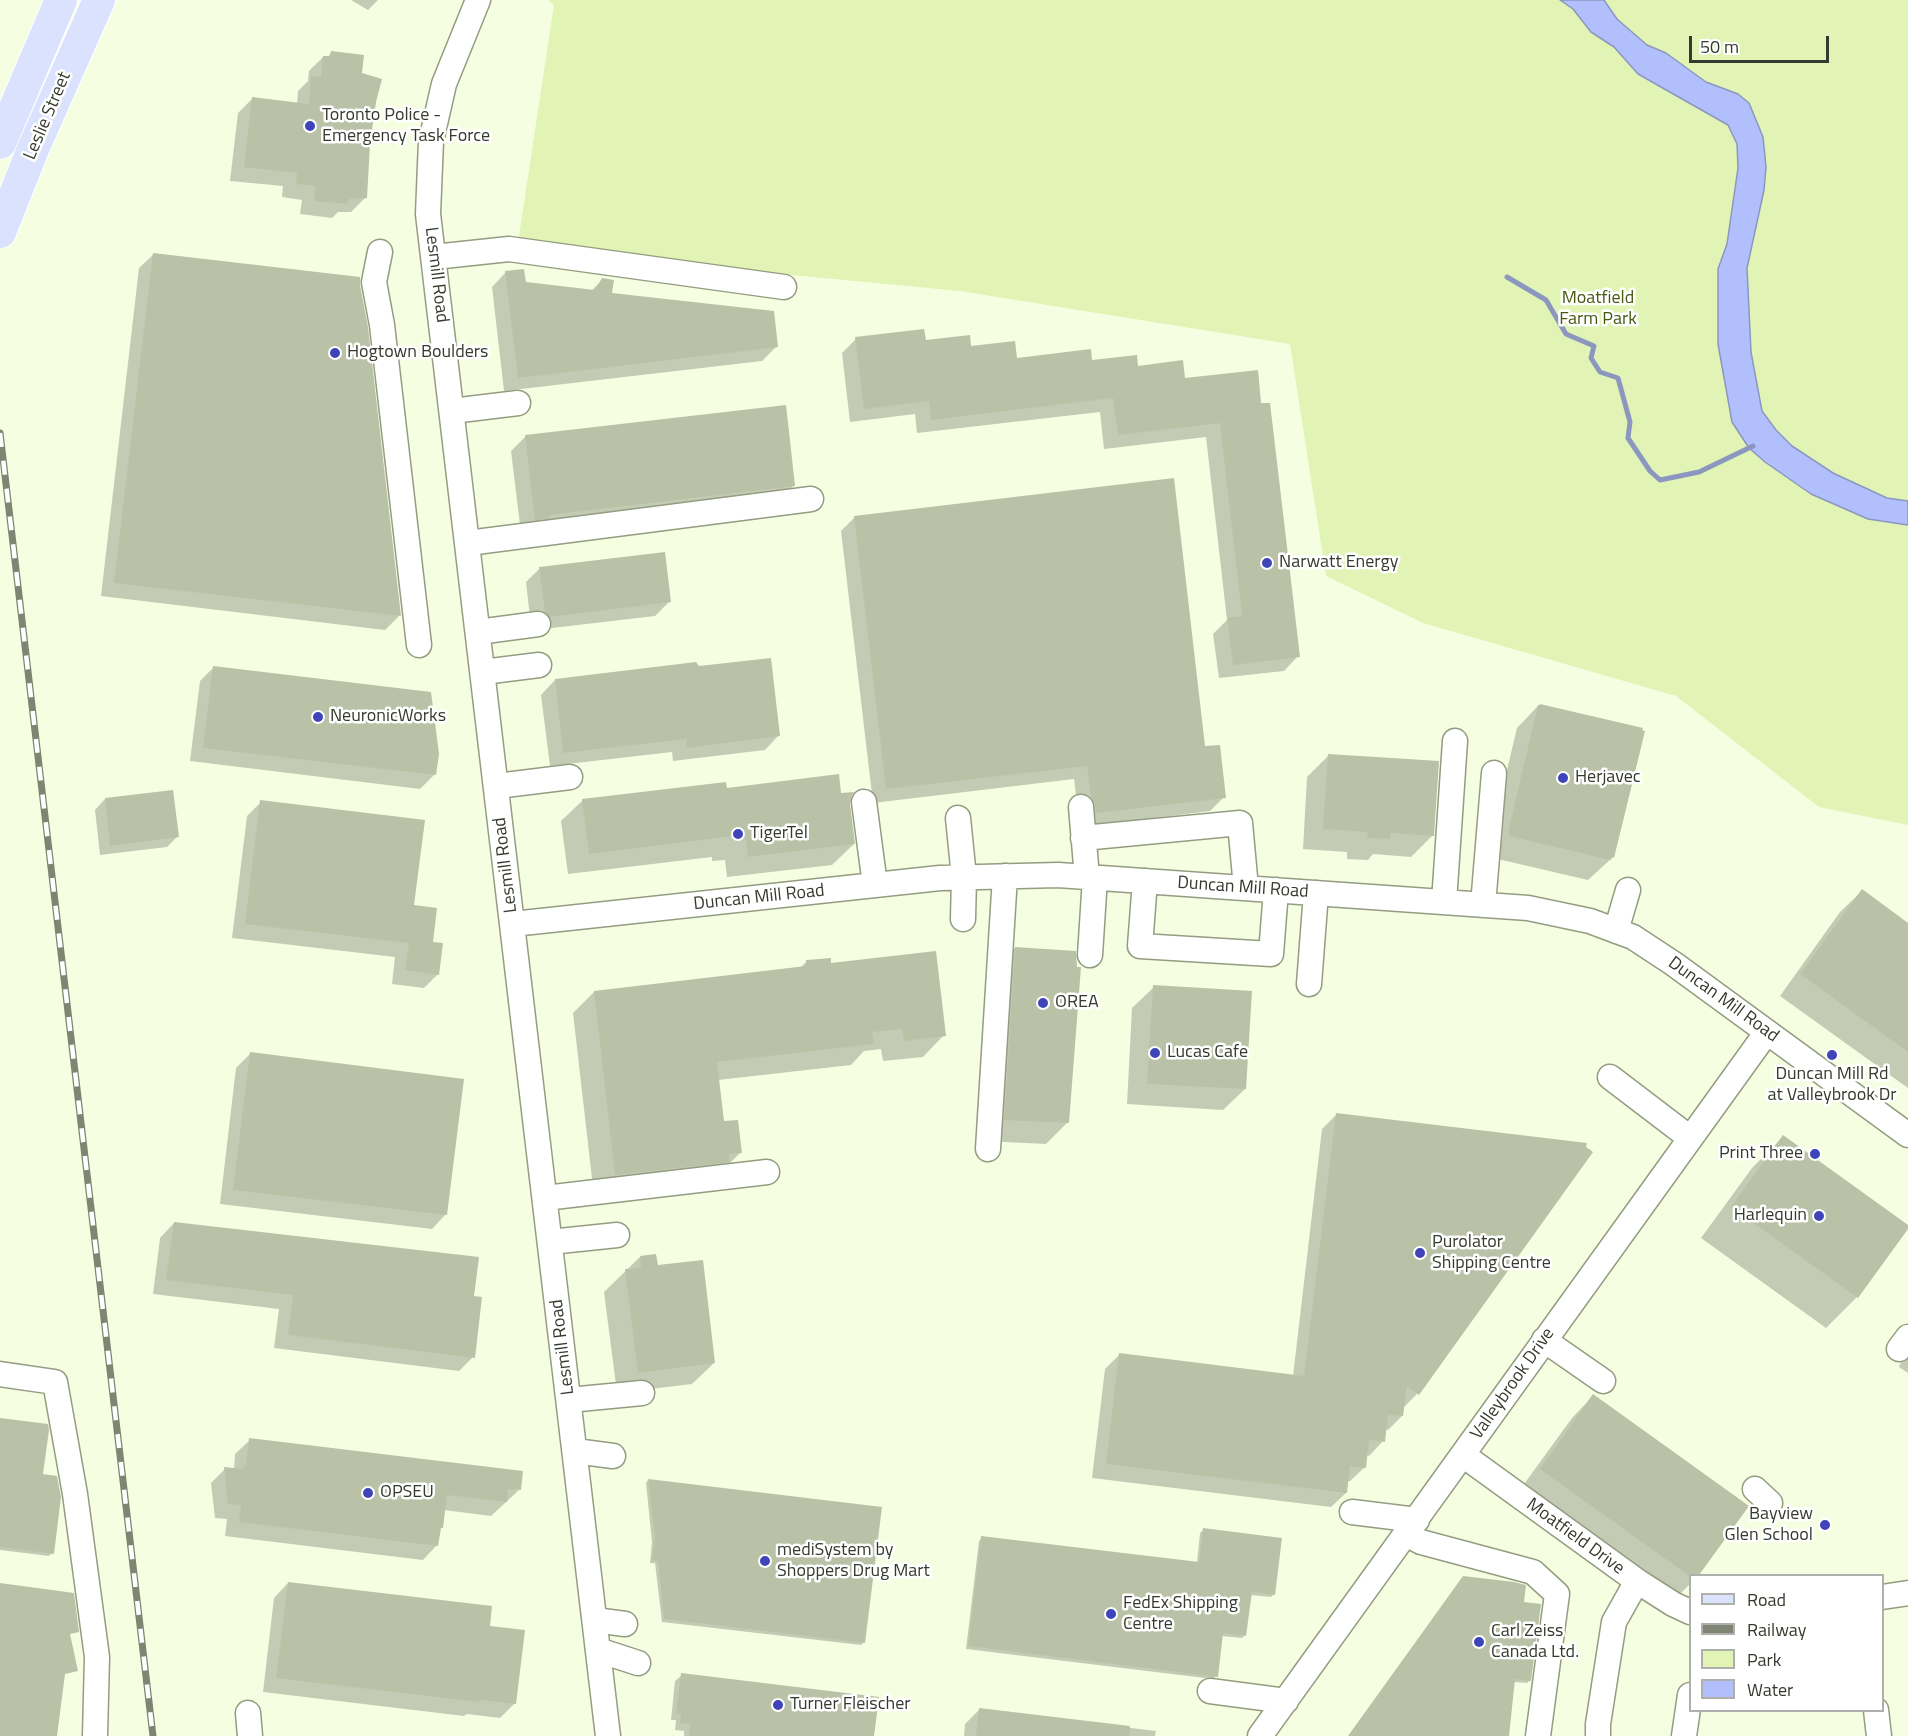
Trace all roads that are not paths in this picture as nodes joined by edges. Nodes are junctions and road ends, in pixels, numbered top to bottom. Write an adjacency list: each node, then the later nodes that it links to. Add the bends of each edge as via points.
1 (61, 0): 4 (main road, Leslie Street)
2 (99, 0): 5 (main road, Leslie Street)
3 (478, 0): 7 (street, Lesmill Road, via 444,84 431,141 428,214)
4 (0, 143)
5 (0, 232)
6 (380, 252): 15 (street, via 374,282)
7 (434, 257): 8 (street, via 509,249); 10 (street, Lesmill Road)
8 (784, 286)
9 (518, 403): 10 (street)
10 (452, 411): 12 (street, Lesmill Road)
11 (811, 499): 12 (street)
12 (468, 543): 14 (street, Lesmill Road)
13 (538, 624): 14 (street)
14 (478, 632): 17 (street, Lesmill Road)
15 (419, 645)
16 (539, 665): 17 (street)
17 (483, 672): 21 (street, Lesmill Road)
18 (1455, 741): 35 (street)
19 (1494, 773): 36 (street)
20 (570, 777): 21 (street)
21 (497, 786): 38 (street, Lesmill Road)
22 (864, 802): 30 (street)
23 (1080, 807): 25 (street)
24 (958, 818): 27 (street)
25 (1083, 838): 28 (street); 31 (street, via 1240,823)
26 (1005, 876): 27 (street, Duncan Mill Road); 28 (street, Duncan Mill Road); 46 (street)
27 (964, 878): 30 (street, Duncan Mill Road); 37 (street)
28 (1091, 878): 29 (street, Duncan Mill Road); 40 (street)
29 (1145, 881): 31 (street, Duncan Mill Road); 32 (street, via 1140,946 1271,954)
30 (875, 885): 38 (street, Duncan Mill Road)
31 (1246, 888): 32 (street, Duncan Mill Road)
32 (1276, 890): 34 (street, Duncan Mill Road)
33 (1628, 890): 39 (street)
34 (1316, 893): 35 (street, Duncan Mill Road); 41 (street)
35 (1444, 902): 36 (street, Duncan Mill Road)
36 (1483, 905): 39 (street, Duncan Mill Road, via 1528,908 1590,921)
37 (963, 919)
38 (513, 924): 48 (street, Lesmill Road)
39 (1616, 931): 42 (street, Duncan Mill Road, via 1633,937 1674,964)
40 (1090, 955)
41 (1309, 984)
42 (1767, 1032): 44 (street, Duncan Mill Road); 45 (street, Valleybrook Drive)
43 (1610, 1077): 45 (street)
44 (1908, 1135)
45 (1690, 1138): 51 (street, Valleybrook Drive)
46 (988, 1149)
47 (767, 1172): 48 (street)
48 (545, 1198): 50 (street, Lesmill Road)
49 (617, 1235): 50 (street)
50 (550, 1242): 55 (street, Lesmill Road)
51 (1544, 1340): 53 (street); 57 (street, Valleybrook Drive)
52 (0, 1374): 73 (street, via 55,1382 97,1657)
53 (1603, 1381)
54 (642, 1393): 55 (street)
55 (570, 1400): 56 (street, Lesmill Road)
56 (575, 1451): 58 (street); 65 (street, Lesmill Road)
57 (1463, 1455): 60 (street, Valleybrook Drive); 61 (street, Moatfield Drive)
58 (613, 1456)
59 (1352, 1512): 60 (street)
60 (1411, 1527): 70 (street, Valleybrook Drive); 76 (street, via 1421,1542 1533,1572 1557,1594)
61 (1638, 1581): 64 (street, Moatfield Drive); 77 (street, via 1614,1622)
62 (1908, 1593): 63 (street)
63 (1884, 1597)
64 (1689, 1612)
65 (595, 1620): 66 (street); 67 (street, Lesmill Road)
66 (625, 1624)
67 (598, 1650): 68 (street); 74 (street, Lesmill Road)
68 (638, 1663)
69 (1210, 1691): 70 (street)
70 (1286, 1701): 75 (street, Valleybrook Drive)
71 (1689, 1702): 78 (street)
72 (1876, 1712): 79 (street)
73 (95, 1736)
74 (608, 1736)
75 (1260, 1736)
76 (1538, 1736)
77 (1598, 1736)
78 (1684, 1736)
79 (1879, 1736)

